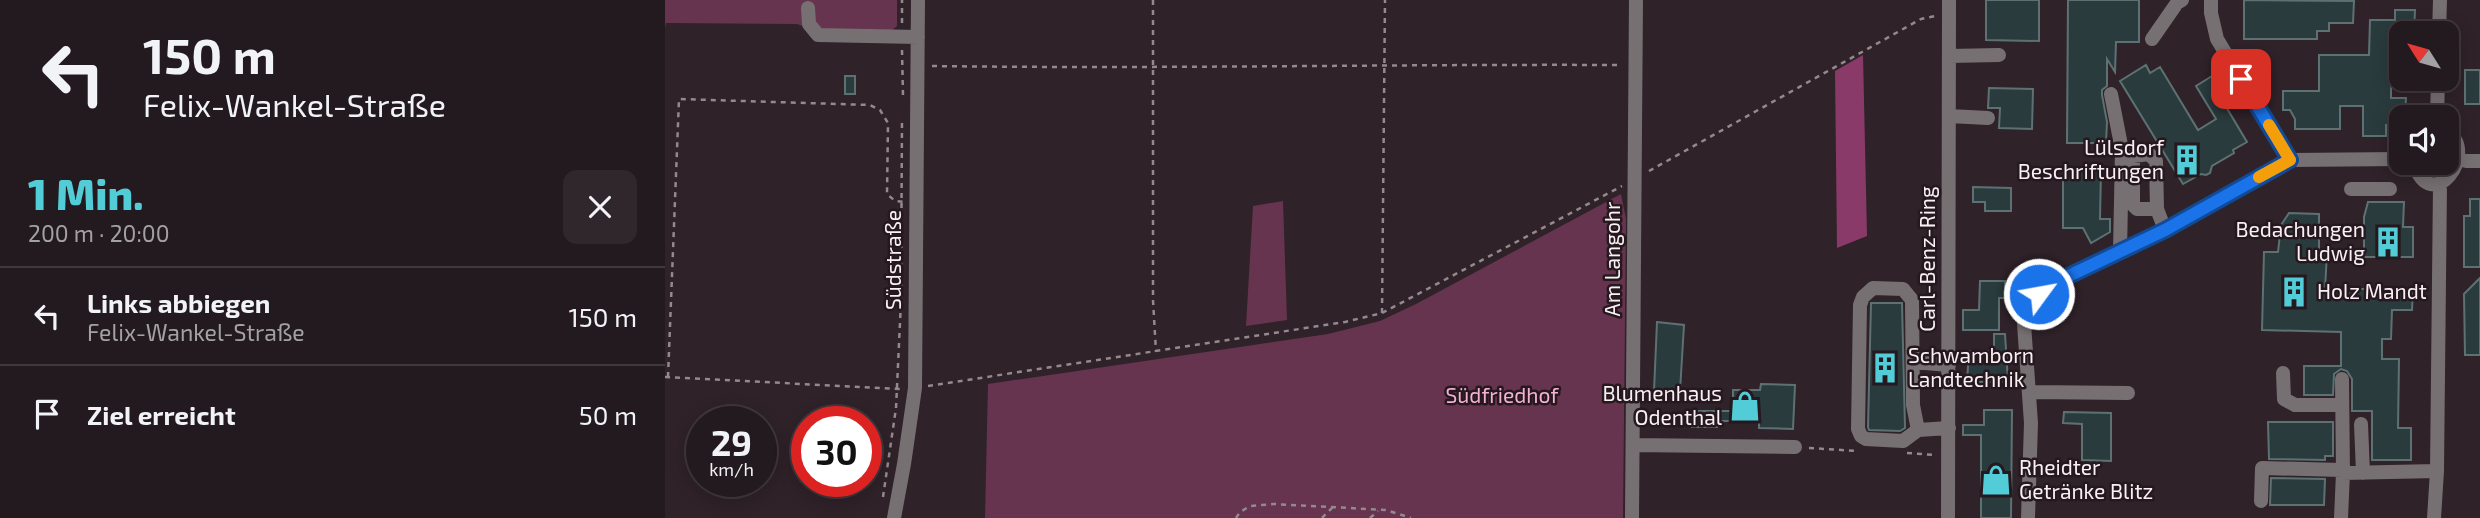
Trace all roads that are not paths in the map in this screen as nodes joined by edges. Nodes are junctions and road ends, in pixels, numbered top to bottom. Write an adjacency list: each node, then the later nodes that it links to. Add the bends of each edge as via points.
1 (918, 0): 9 (street, Südstraße)
2 (1636, 0): 37 (street, Am Langohr)
3 (1949, 0): 12 (street, Carl-Benz-Ring)
4 (2182, 0): 10 (street)
5 (2211, 0): 18 (street, via 2217,39)
6 (2439, 0): 8 (street)
7 (808, 8): 9 (street, via 809,24 818,35)
8 (2439, 21)
9 (918, 37): 43 (street, Südstraße, via 908,202 915,388)
10 (2153, 39)
11 (1999, 55): 12 (street)
12 (1949, 56): 14 (street, Carl-Benz-Ring)
13 (2111, 94): 26 (street, via 2122,150)
14 (1949, 116): 15 (street); 28 (street, Carl-Benz-Ring)
15 (1988, 118)
16 (2459, 139): 19 (street)
17 (2389, 159): 18 (street)
18 (2290, 160): 25 (street)
19 (2473, 161): 21 (street, via 2454,180)
20 (2420, 175): 21 (street)
21 (2440, 184): 39 (street)
22 (2351, 189): 23 (street)
23 (2390, 189)
24 (2157, 209): 25 (street)
25 (2165, 230): 26 (street)
26 (2120, 252): 31 (street, via 2058,281 2032,303 2024,324)
27 (1913, 362): 28 (street); 36 (street); 36 (street, via 1909,294 1902,289 1867,291 1860,305 1858,429 1866,439 1903,441)
28 (1949, 365): 35 (street, Carl-Benz-Ring)
29 (2283, 373): 33 (street, via 2288,403)
30 (2341, 379): 33 (street)
31 (2029, 392): 32 (street); 46 (street)
32 (2128, 393)
33 (2341, 405): 40 (street)
34 (2361, 424): 41 (street)
35 (1949, 428): 36 (street); 45 (street, Carl-Benz-Ring)
36 (1918, 430)
37 (1633, 444): 38 (street); 44 (street, Am Langohr)
38 (1795, 447)
39 (2437, 471): 41 (street); 48 (street)
40 (2343, 472): 41 (street); 42 (street, via 2262,468); 47 (street)
41 (2363, 472)
42 (2261, 501)
43 (894, 518)
44 (1632, 518)
45 (1948, 518)
46 (2028, 518)
47 (2341, 518)
48 (2434, 518)

